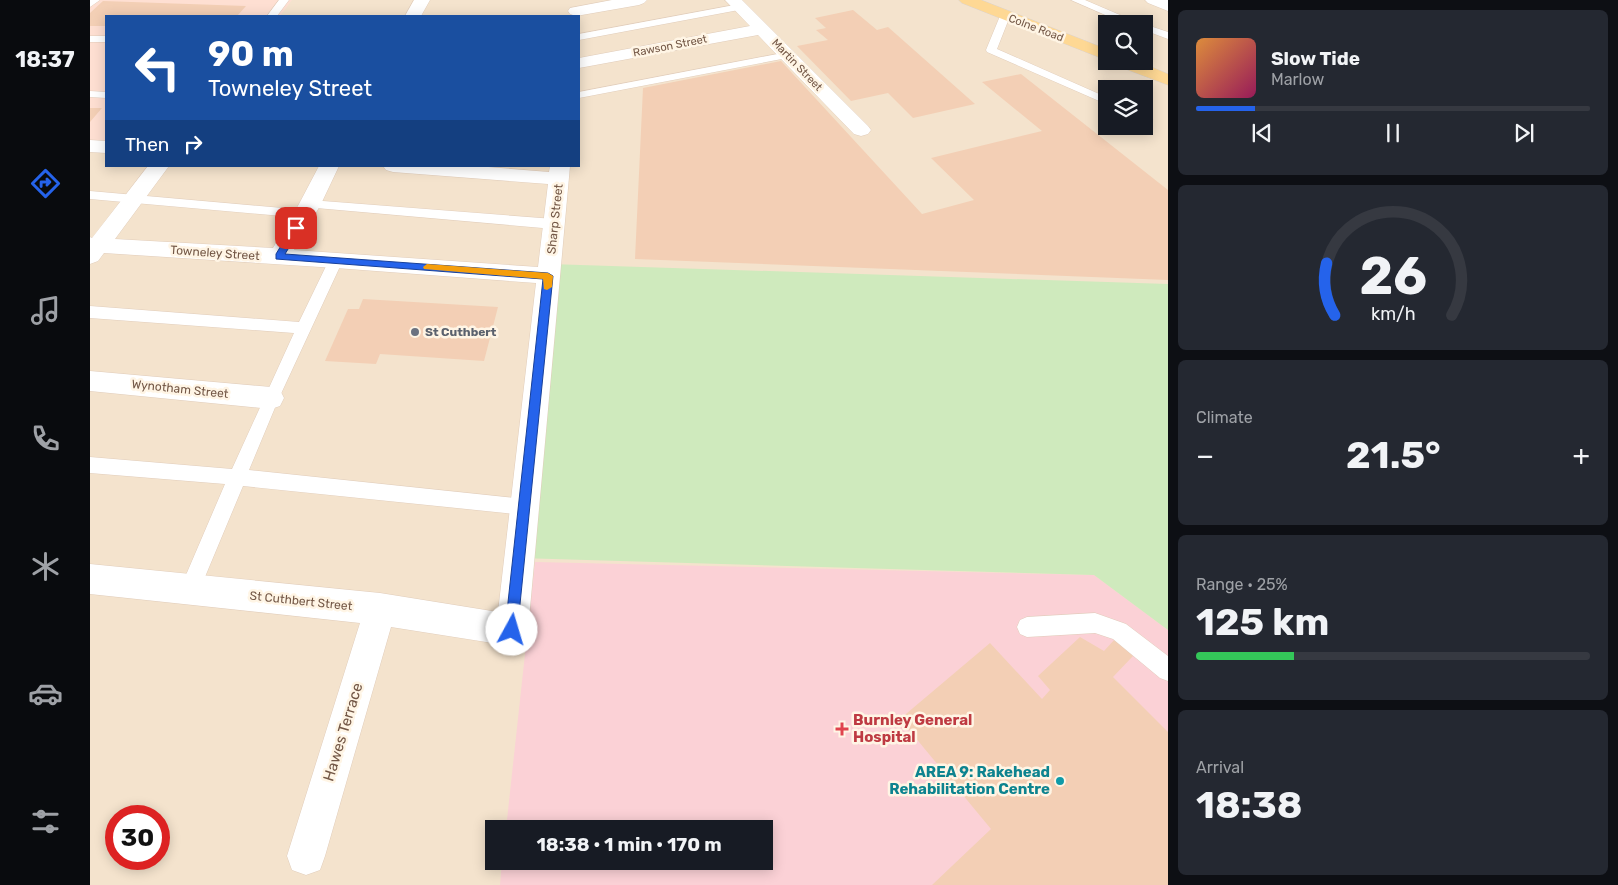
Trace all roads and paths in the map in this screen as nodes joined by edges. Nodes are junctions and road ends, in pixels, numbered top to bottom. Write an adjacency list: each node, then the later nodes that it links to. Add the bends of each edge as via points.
1 (95, 0): 8 (lane)
2 (284, 0): 12 (lane)
3 (422, 0): 13 (street)
4 (640, 0): 11 (street)
5 (967, 0): 15 (main road, Colne Road)
6 (1076, 0): 14 (lane)
7 (1153, 0): 10 (street)
8 (90, 4)
9 (736, 4): 16 (street, Martin Street); 19 (lane)
10 (1168, 6)
11 (576, 9)
12 (273, 15)
13 (414, 15)
14 (1114, 15)
15 (1005, 16): 22 (main road, Colne Road); 30 (lane, via 992,50)
16 (762, 29): 23 (street, Martin Street); 24 (street, Rawson Street)
17 (1153, 30): 18 (lane)
18 (1168, 36)
19 (580, 37)
20 (90, 39): 21 (lane)
21 (105, 39)
22 (1098, 52)
23 (788, 55): 29 (lane); 31 (street, Martin Street)
24 (580, 63)
25 (1144, 70): 26 (main road)
26 (1168, 80)
27 (90, 94): 28 (lane)
28 (105, 95)
29 (580, 95)
30 (1098, 97)
31 (861, 130)
32 (90, 146): 33 (street)
33 (105, 147)
34 (158, 167): 39 (street)
35 (329, 167): 40 (street)
36 (421, 167): 37 (street)
37 (560, 172): 41 (street, Sharp Street)
38 (90, 195): 39 (lane)
39 (135, 198): 40 (lane); 42 (street)
40 (308, 209): 41 (lane); 43 (street)
41 (554, 224): 45 (street, Sharp Street)
42 (93, 249): 43 (street, Towneley Street)
43 (279, 257): 44 (street, Towneley Street)
44 (336, 260): 45 (street, Towneley Street); 47 (lane)
45 (548, 276): 52 (street, Sharp Street)
46 (90, 312): 47 (lane)
47 (304, 328): 49 (lane)
48 (90, 381): 49 (street, Wynotham Street)
49 (271, 398): 51 (lane)
50 (90, 465): 51 (lane)
51 (237, 477): 52 (lane); 54 (lane)
52 (525, 507): 57 (street, Sharp Street)
53 (93, 585): 54 (street, St Cuthbert Street)
54 (190, 589): 55 (street, St Cuthbert Street)
55 (380, 609): 57 (street, St Cuthbert Street); 59 (street, Hawes Terrace)
56 (1027, 627): 58 (lane, via 1095,623 1119,631)
57 (512, 630)
58 (1168, 670)
59 (306, 856)

